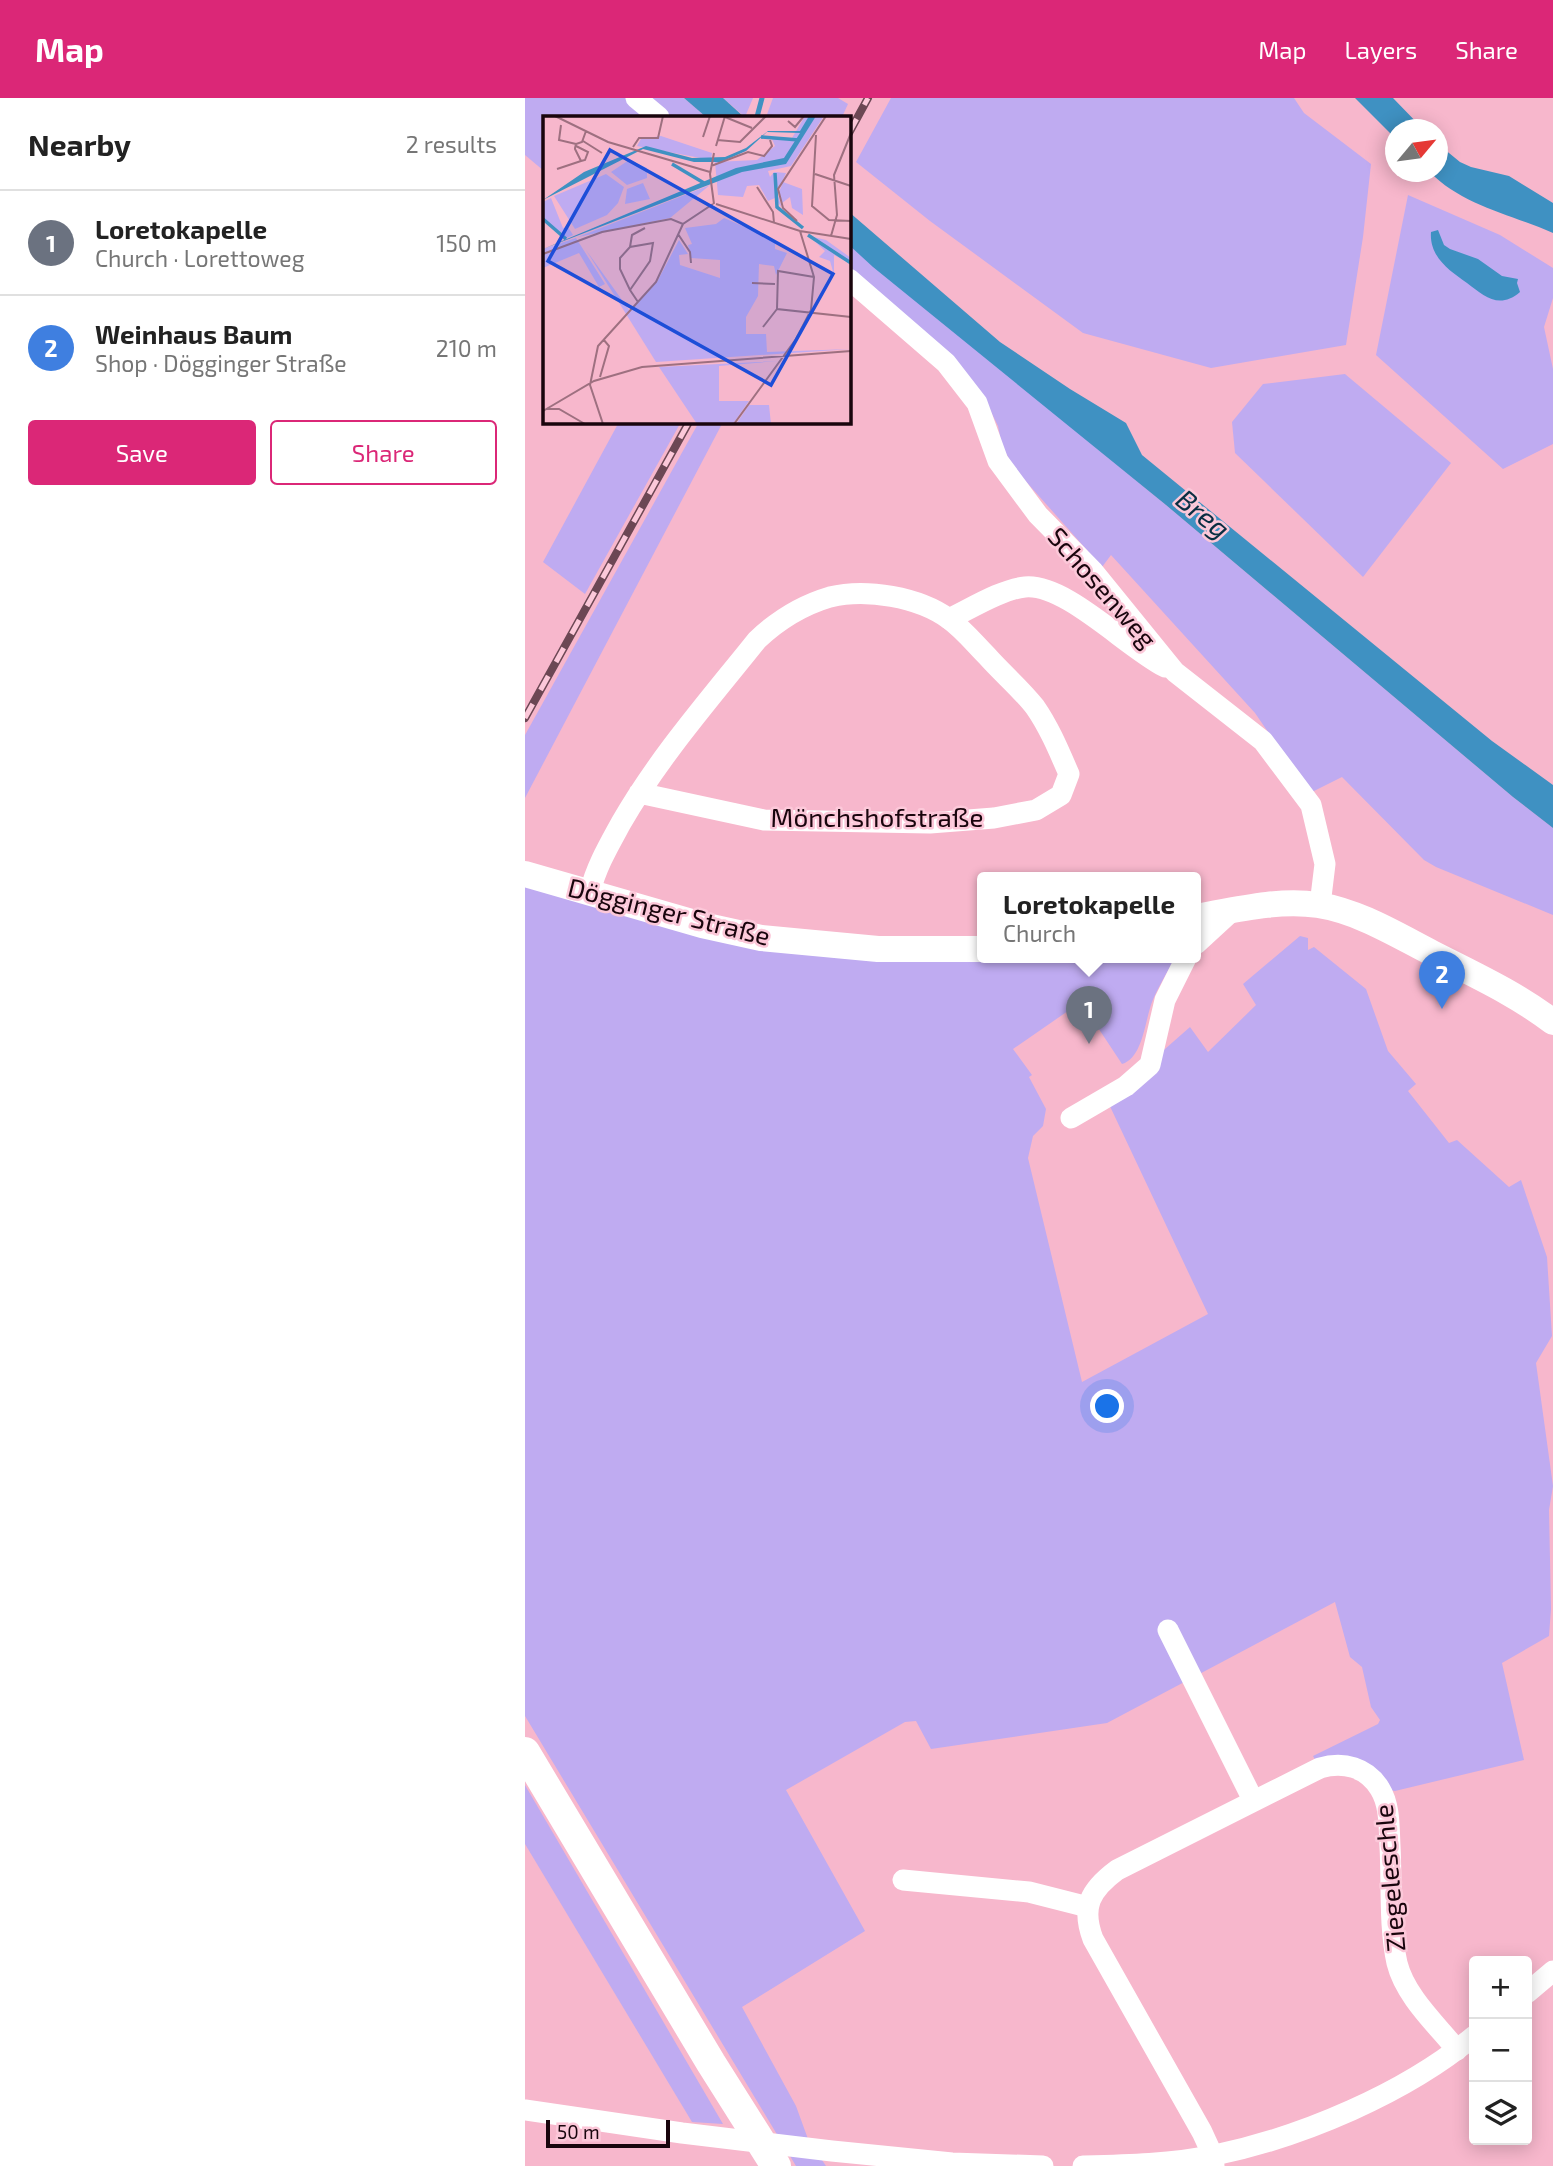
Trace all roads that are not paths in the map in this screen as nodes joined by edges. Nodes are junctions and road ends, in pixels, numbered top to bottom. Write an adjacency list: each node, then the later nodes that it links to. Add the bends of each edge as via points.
1 (636, 98): 2 (street)
2 (658, 116)
3 (851, 281): 5 (street, Schosenweg, via 946,363 977,403 999,461 1038,515 1093,571)
4 (949, 619): 5 (street, via 1022,587 1042,587); 6 (street, Mönchshofstraße, via 899,597 872,595 833,597 773,625); 6 (street, Mönchshofstraße, via 1035,707 1054,741 1069,774 1061,795 1036,810 930,823 764,820)
5 (1175, 672): 9 (street, Schosenweg, via 1263,741 1311,805 1325,864)
6 (639, 793): 8 (street, Mönchshofstraße, via 605,851)
7 (525, 874): 8 (main road, Dögginger Straße)
8 (590, 892): 13 (main road, Dögginger Straße, via 761,938 878,949)
9 (1320, 905): 10 (main road); 15 (main road, via 1393,932)
10 (1233, 910): 11 (main road); 12 (street)
11 (1201, 916)
12 (1201, 939)
13 (977, 949)
14 (1184, 963): 18 (street, via 1165,1000 1150,1065 1126,1086)
15 (1521, 998): 16 (main road); 17 (main road)
16 (1553, 1007)
17 (1553, 1022)
18 (1071, 1118)
19 (1168, 1630): 21 (street)
20 (525, 1752): 30 (highway)
21 (1253, 1800): 23 (street, Ziegeleschle, via 1117,1870 1096,1888); 27 (street, Ziegeleschle, via 1331,1764 1357,1768 1381,1789 1389,1821 1398,1965 1413,1995)
22 (903, 1880): 23 (street, via 1029,1892)
23 (1088, 1907): 29 (street, via 1093,1939 1195,2120)
24 (1553, 1971): 25 (street)
25 (1532, 1989)
26 (1469, 2040): 27 (street)
27 (1457, 2050): 29 (street, via 1366,2103)
28 (525, 2110): 31 (street, via 952,2163)
29 (1213, 2161): 32 (street)
30 (776, 2166)
31 (1043, 2166)
32 (1083, 2166)

